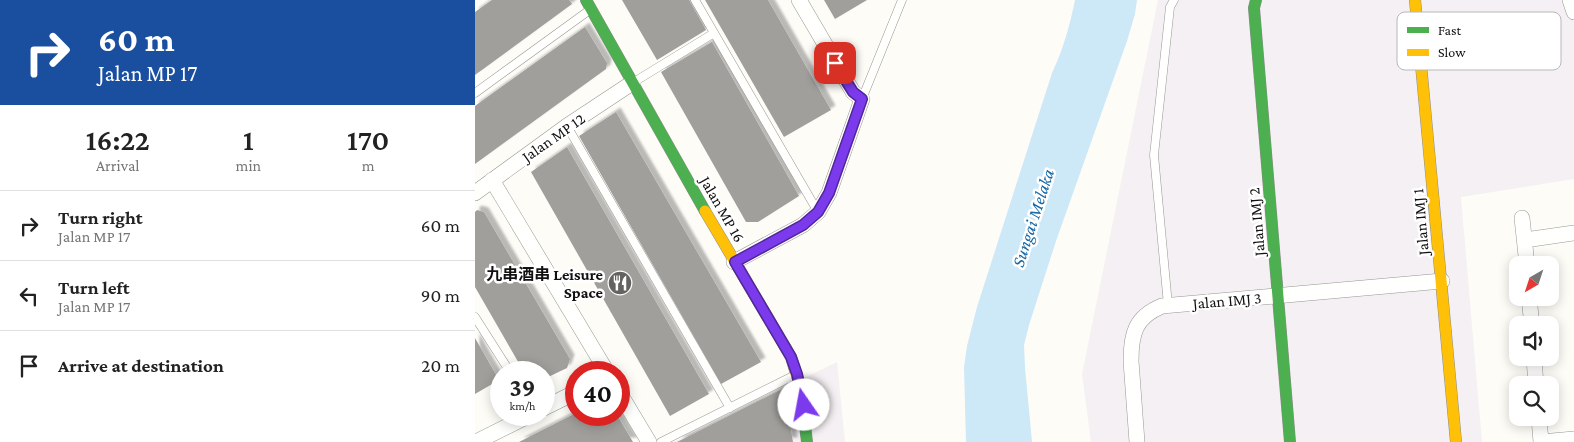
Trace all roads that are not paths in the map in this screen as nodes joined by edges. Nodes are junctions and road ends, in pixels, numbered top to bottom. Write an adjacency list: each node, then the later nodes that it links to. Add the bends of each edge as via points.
1 (695, 0): 9 (lane)
2 (799, 0): 13 (street, via 853,92)
3 (901, 0): 13 (lane)
4 (1174, 0): 25 (lane, via 1153,155)
5 (1256, 0): 24 (street, Jalan IMJ 2, via 1254,8)
6 (1570, 0): 8 (street)
7 (588, 5): 11 (street, Jalan MP 16); 12 (lane)
8 (1574, 12)
9 (714, 33): 11 (lane); 17 (lane)
10 (1421, 70): 23 (street, Jalan IMJ 1)
11 (632, 83): 14 (street, Jalan MP 12); 22 (street, Jalan MP 16)
12 (475, 93)
13 (862, 99): 17 (street, via 829,193)
14 (567, 126): 15 (street, Jalan MP 12); 30 (lane)
15 (492, 180): 16 (street, Jalan MP 12); 28 (street)
16 (475, 193)
17 (818, 212): 22 (street, via 803,225)
18 (1522, 218): 20 (street)
19 (1574, 233): 20 (street)
20 (1525, 240): 21 (street)
21 (1526, 256)
22 (735, 262): 29 (street, Jalan MP 16, via 791,357)
23 (1441, 281): 24 (street, Jalan IMJ 3); 41 (street, Jalan IMJ 1)
24 (1278, 296): 25 (street, Jalan IMJ 3); 40 (street, Jalan IMJ 2)
25 (1168, 305): 39 (street, Jalan IMJ 3, via 1149,311 1133,333 1131,361)
26 (476, 320): 27 (lane)
27 (503, 361)
28 (600, 361)
29 (797, 374): 30 (lane); 38 (street, Jalan MP 16)
30 (730, 408): 37 (lane)
31 (630, 410): 36 (street)
32 (508, 426): 35 (street)
33 (1540, 426): 42 (street)
34 (1574, 439): 42 (street)
35 (476, 442)
36 (649, 442)
37 (661, 442)
38 (807, 442)
39 (1137, 442)
40 (1290, 442)
41 (1456, 442)
42 (1541, 442)

